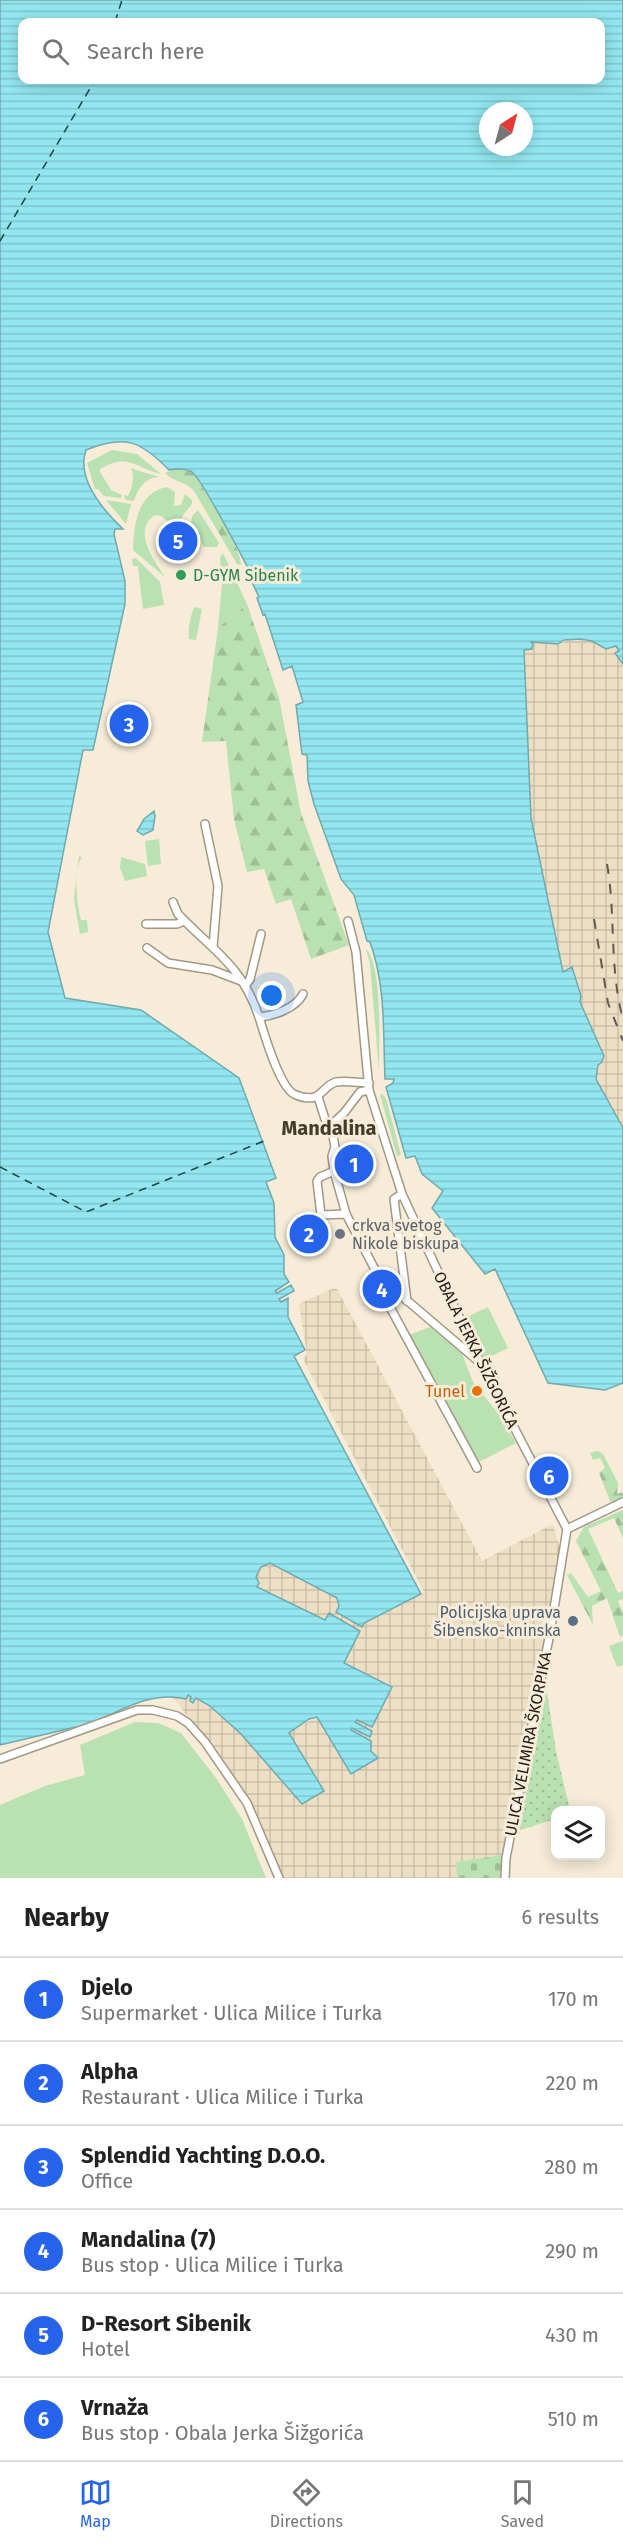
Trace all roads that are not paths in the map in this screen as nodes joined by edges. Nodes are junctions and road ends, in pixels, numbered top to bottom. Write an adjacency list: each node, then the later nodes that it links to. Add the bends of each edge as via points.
1 (205, 824): 7 (street, via 218,886)
2 (173, 902): 3 (street)
3 (184, 921): 5 (street); 7 (street)
4 (348, 921): 12 (street, OBALA JERKA ŠIŽGORIĆA, via 356,952)
5 (146, 924)
6 (261, 934): 9 (street, via 250,979)
7 (213, 947): 9 (street, via 236,970)
8 (147, 948): 9 (street, via 168,963 212,970)
9 (243, 984): 11 (street)
10 (303, 994): 11 (street, via 274,1016)
11 (259, 1017): 13 (street, via 291,1093)
12 (369, 1087): 13 (street, via 338,1082); 14 (street); 16 (street, OBALA JERKA ŠIŽGORIĆA)
13 (318, 1097): 14 (street)
14 (331, 1125): 15 (street)
15 (334, 1171): 17 (street); 17 (street, via 317,1181 319,1211 321,1215)
16 (402, 1194): 19 (street, via 394,1199); 20 (street, OBALA JERKA ŠIŽGORIĆA)
17 (346, 1214): 18 (street)
18 (382, 1283): 19 (street); 21 (street, via 391,1309)
19 (407, 1301): 20 (street)
20 (480, 1362): 23 (street, OBALA JERKA ŠIŽGORIĆA)
21 (477, 1468)
22 (623, 1502): 23 (street)
23 (567, 1529): 26 (street, ULICA VELIMIRA ŠKORPIKA, via 507,1847)
24 (0, 1759): 25 (street, via 137,1710 177,1716 205,1742 247,1803)
25 (279, 1878)
26 (505, 1878)

